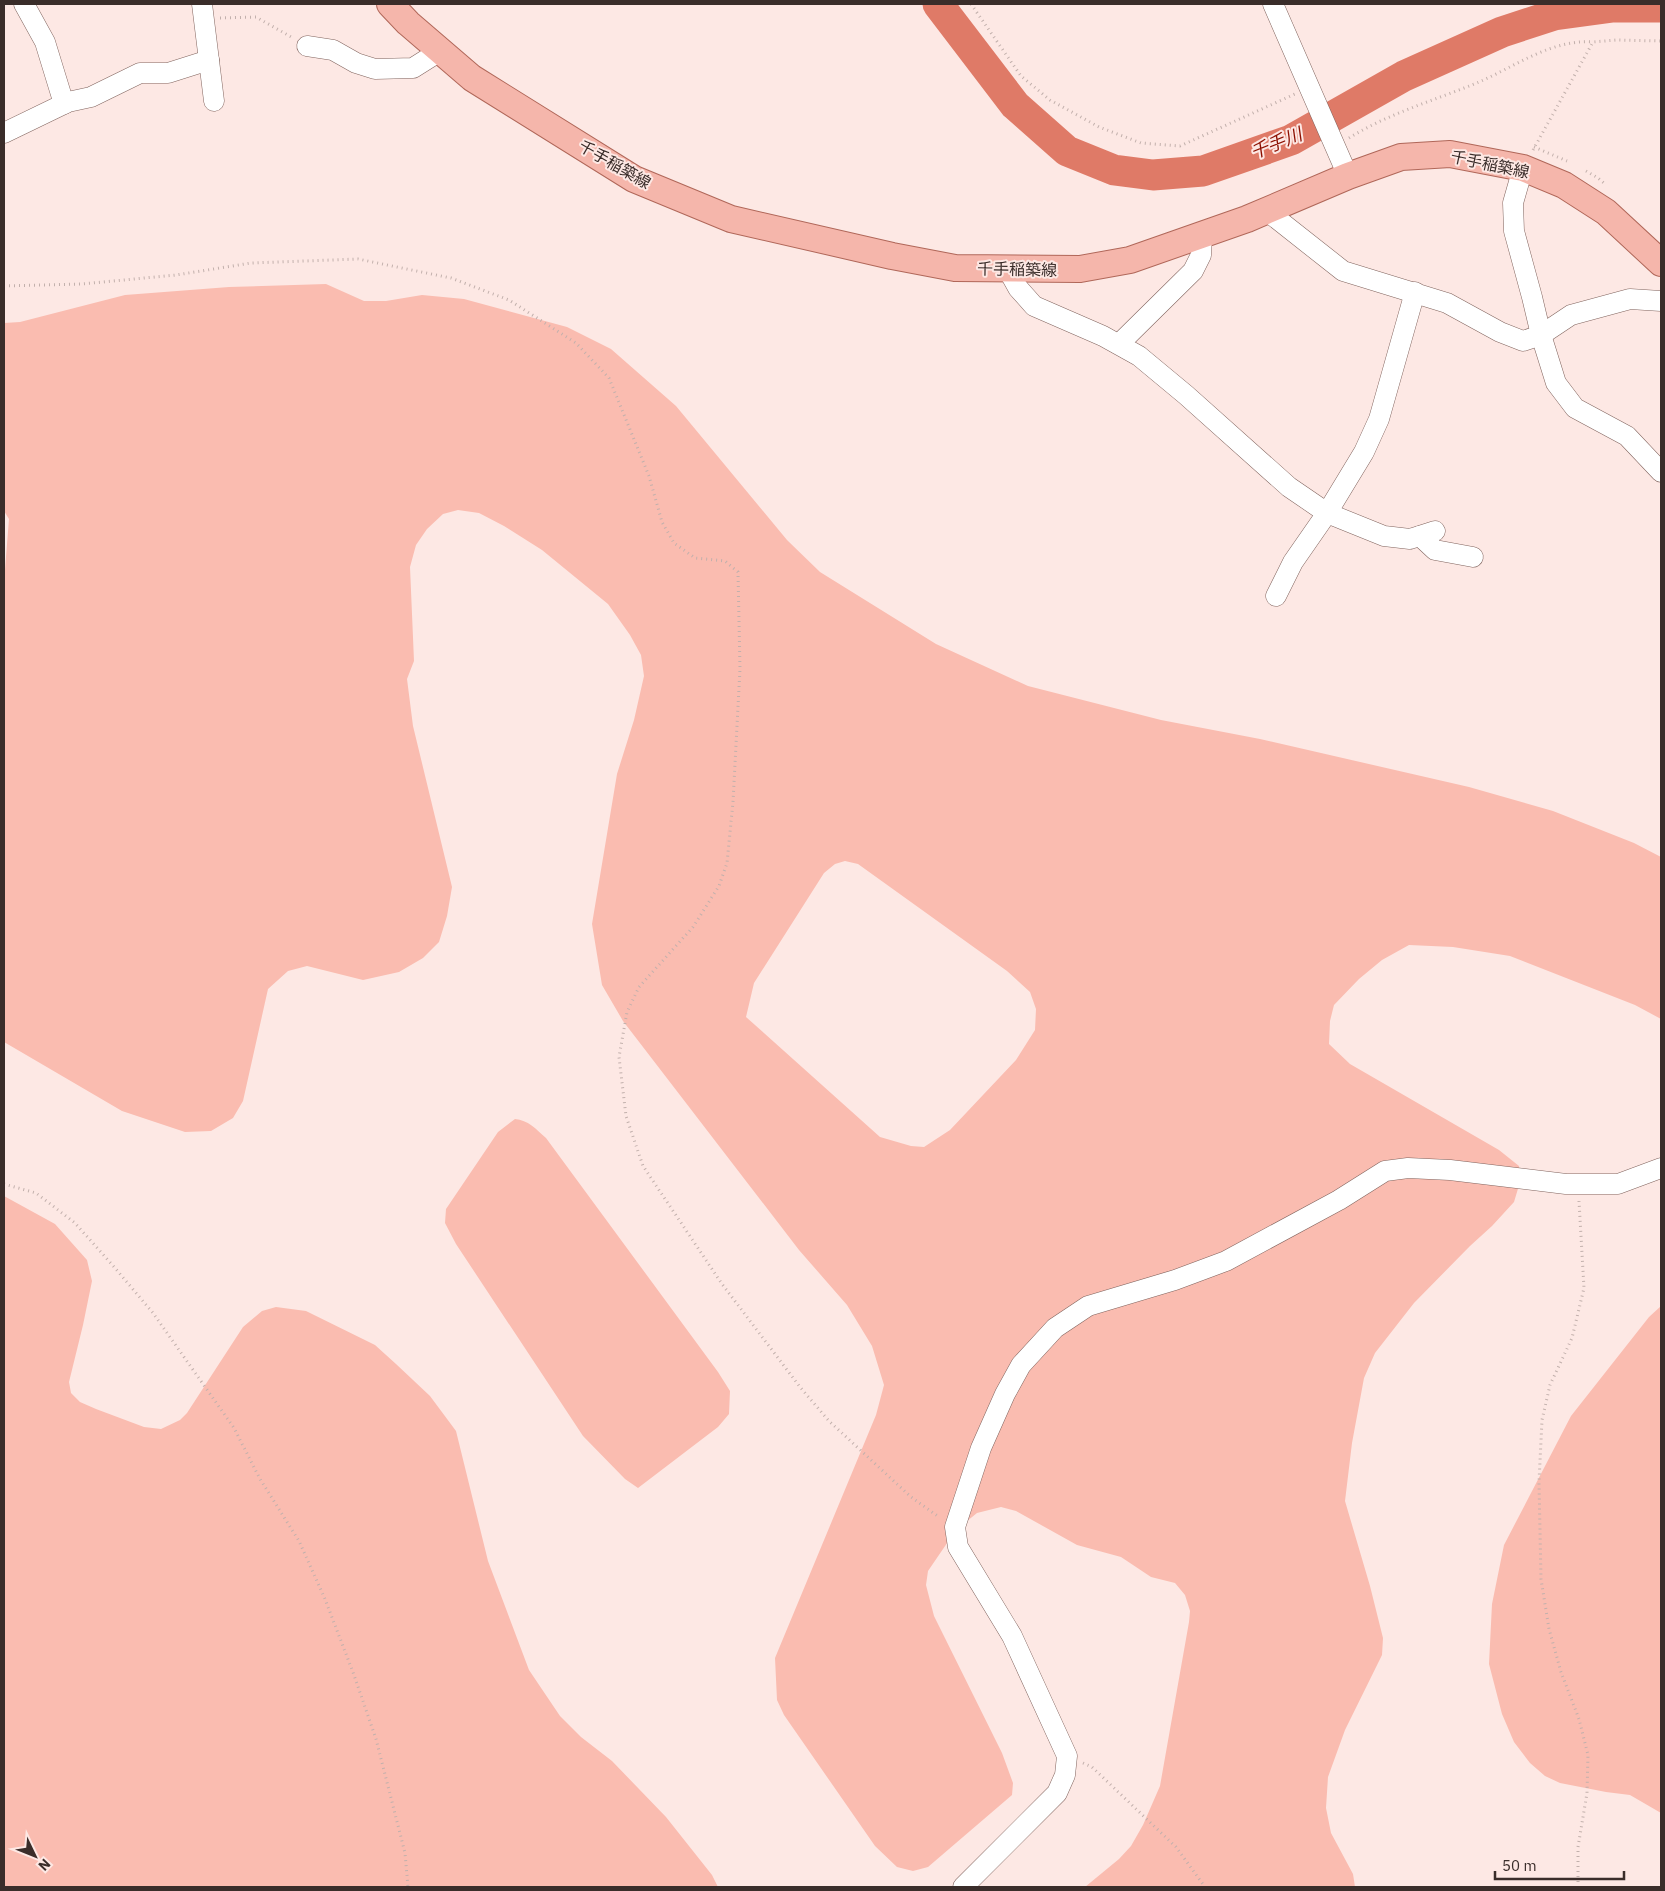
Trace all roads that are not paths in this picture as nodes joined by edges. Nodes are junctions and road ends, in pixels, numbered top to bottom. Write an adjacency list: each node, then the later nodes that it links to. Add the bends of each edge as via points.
1 (24, 4): 9 (street, via 45,42)
2 (390, 4): 6 (main road, 千手稲築線)
3 (1273, 4): 12 (street)
4 (203, 11): 7 (street)
5 (307, 46): 6 (street, via 333,50 375,69 413,68)
6 (440, 51): 16 (main road, 千手稲築線, via 472,78 634,178 731,219 946,267)
7 (209, 60): 8 (street); 9 (street, via 168,73 140,74 91,97)
8 (214, 100)
9 (64, 104): 10 (street)
10 (4, 133)
11 (1523, 168): 12 (main road, 千手稲築線, via 1450,154 1401,157); 15 (main road, 千手稲築線, via 1564,185 1606,212); 19 (street, via 1513,203 1514,231)
12 (1348, 176): 13 (main road, 千手稲築線)
13 (1267, 211): 14 (main road, 千手稲築線); 17 (street, via 1343,271)
14 (1202, 235): 16 (main road, 千手稲築線, via 1130,260 1088,268); 20 (street, via 1201,255 1193,272)
15 (1661, 263)
16 (1008, 270): 20 (street, via 1034,306)
17 (1415, 292): 19 (street, via 1447,303 1522,341); 22 (street, via 1379,419 1364,452)
18 (1661, 301): 19 (street, via 1630,299 1571,316)
19 (1541, 336): 21 (street, via 1556,383 1575,408 1626,436)
20 (1119, 344): 22 (street, via 1139,356 1290,486)
21 (1661, 472)
22 (1327, 513): 23 (street, via 1384,536 1410,539 1427,533 1436,550); 24 (street, via 1293,562)
23 (1473, 557)
24 (1276, 596)
25 (1661, 1168): 26 (street, via 1618,1184 1566,1184 1450,1170 1408,1168 1385,1171 1226,1261 1088,1306 1055,1328 1021,1365 1005,1394 981,1448 955,1528 958,1547 1012,1636 1067,1756 1065,1775 1057,1793)
26 (962, 1887)

